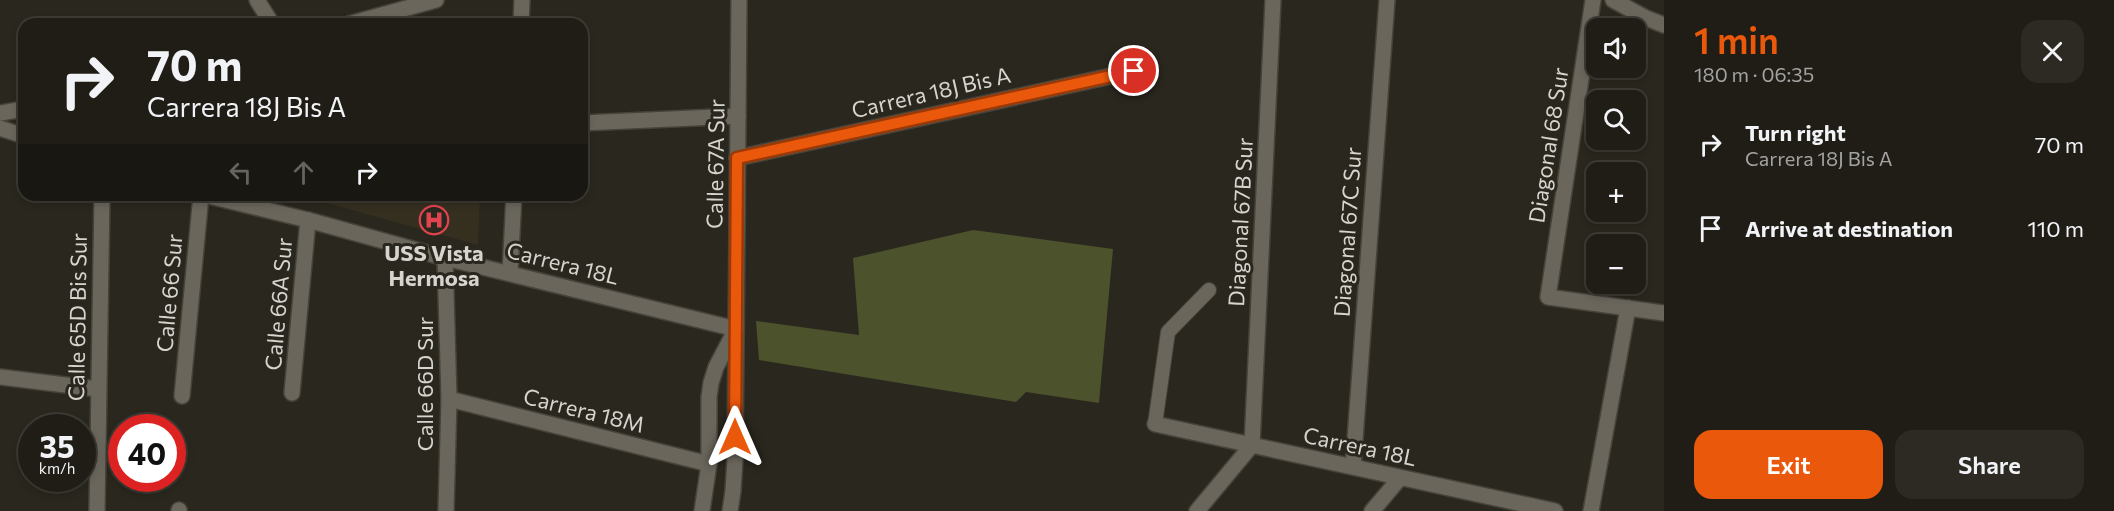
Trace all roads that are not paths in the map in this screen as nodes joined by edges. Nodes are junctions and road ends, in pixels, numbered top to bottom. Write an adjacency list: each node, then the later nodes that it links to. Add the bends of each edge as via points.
1 (257, 0): 10 (street)
2 (436, 0): 11 (street)
3 (522, 0): 12 (street)
4 (739, 0): 17 (street, Calle 67A Sur)
5 (1273, 0): 39 (street, Diagonal 67B Sur)
6 (1387, 0): 41 (street, Diagonal 67C Sur)
7 (1593, 0): 30 (street, Diagonal 68 Sur, via 1548,297)
8 (1613, 0): 9 (street)
9 (1628, 4): 13 (street)
10 (268, 18)
11 (371, 18)
12 (521, 18)
13 (1664, 25)
14 (1134, 71): 21 (street, Carrera 18J Bis A)
15 (18, 110): 16 (street)
16 (0, 113)
17 (738, 116): 18 (street); 21 (street, Calle 67A Sur)
18 (588, 123)
19 (0, 128): 20 (street)
20 (18, 134)
21 (737, 158): 32 (street, Calle 67A Sur)
22 (102, 201): 34 (street, Calle 65D Bis Sur)
23 (202, 201): 36 (street, Calle 66 Sur)
24 (228, 201): 26 (street, Carrera 18L)
25 (514, 201): 28 (street)
26 (308, 220): 27 (street, Carrera 18L); 35 (street, Calle 66A Sur)
27 (445, 258): 28 (street, Carrera 18L); 37 (street, Calle 66D Sur)
28 (510, 273): 32 (street, Carrera 18L)
29 (1209, 290): 38 (lane, via 1168,332)
30 (1628, 308): 31 (street); 50 (street)
31 (1664, 311)
32 (736, 329): 40 (street, Calle 67A Sur, via 711,383); 46 (street, Calle 67A Sur, via 735,459)
33 (0, 378): 34 (street)
34 (98, 389): 43 (street, Calle 65D Bis Sur)
35 (292, 393)
36 (182, 396)
37 (449, 399): 40 (street, Carrera 18M); 44 (street, Calle 66D Sur)
38 (1155, 424): 39 (street, Carrera 18L)
39 (1252, 445): 41 (street, Carrera 18L); 47 (street)
40 (709, 464): 45 (street, Calle 67A Sur)
41 (1353, 467): 42 (street, Carrera 18L)
42 (1400, 478): 48 (street); 49 (street, Carrera 18L)
43 (97, 511)
44 (446, 511)
45 (702, 511)
46 (730, 511)
47 (1197, 511)
48 (1372, 511)
49 (1555, 511)
50 (1591, 511)

